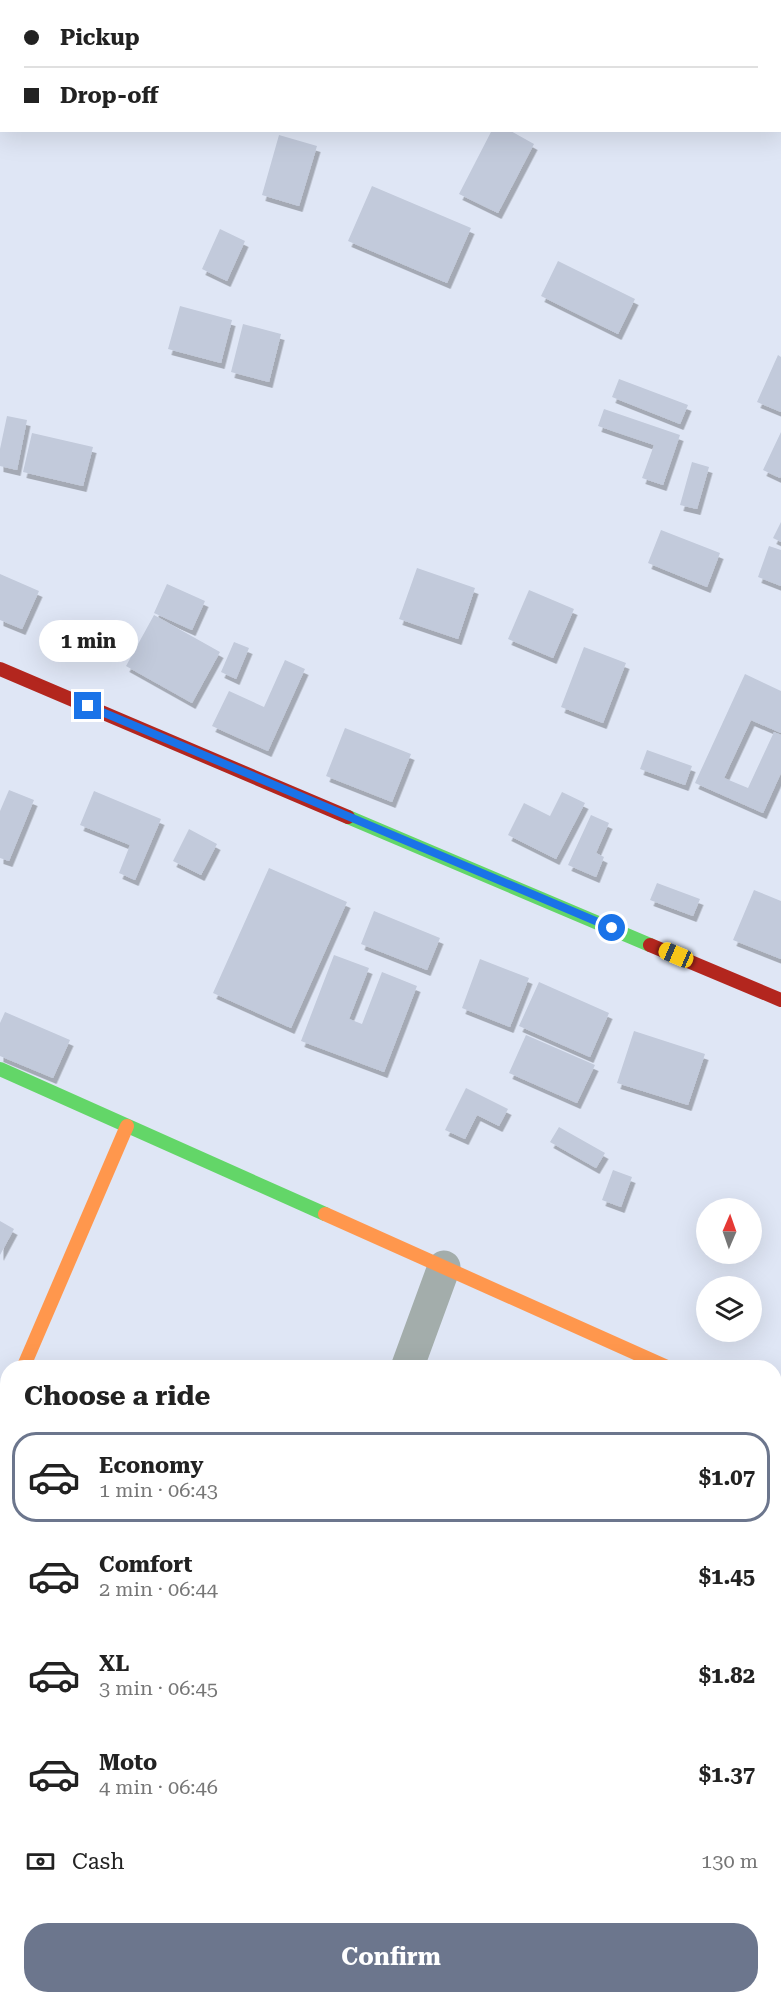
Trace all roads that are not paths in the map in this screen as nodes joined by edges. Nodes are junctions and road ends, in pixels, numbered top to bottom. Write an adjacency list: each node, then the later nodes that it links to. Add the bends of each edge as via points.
1 (0, 669): 2 (street)
2 (781, 1000)
3 (0, 1069): 4 (street)
4 (127, 1126): 5 (street); 6 (street)
5 (444, 1267): 7 (street); 8 (street)
6 (26, 1360)
7 (410, 1360)
8 (651, 1360)

